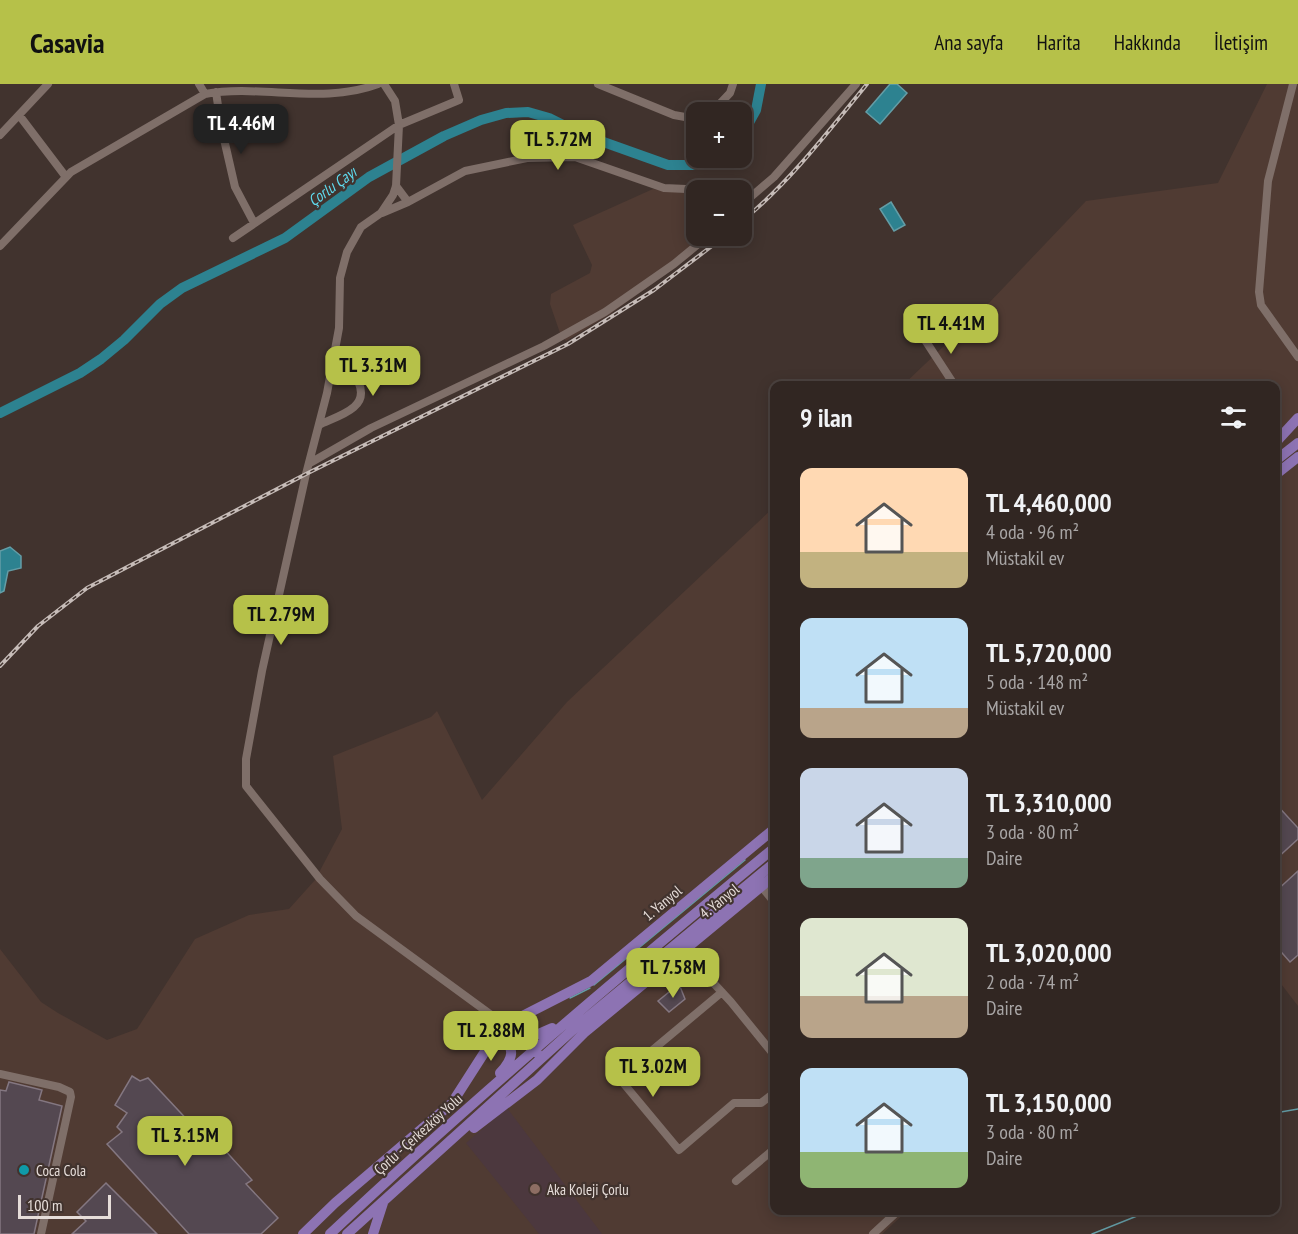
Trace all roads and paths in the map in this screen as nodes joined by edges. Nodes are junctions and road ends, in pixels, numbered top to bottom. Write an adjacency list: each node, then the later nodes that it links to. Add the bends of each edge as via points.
1 (48, 84): 12 (street)
2 (199, 84): 10 (street)
3 (378, 84): 10 (street, via 340,93)
4 (384, 84): 14 (street, via 395,101)
5 (454, 84): 14 (street, via 459,100)
6 (598, 84): 13 (street)
7 (732, 84): 11 (street)
8 (856, 84): 19 (street, via 774,177)
9 (1293, 84): 28 (street, via 1268,181 1259,292 1261,305)
10 (212, 95): 16 (street); 22 (street, via 235,187)
11 (721, 102)
12 (19, 115): 15 (street); 16 (street)
13 (686, 118)
14 (399, 125): 17 (street); 22 (street)
15 (0, 135)
16 (66, 177): 24 (street)
17 (396, 186): 20 (street); 21 (street)
18 (686, 189): 20 (street, via 664,188 576,157 527,158 465,171)
19 (752, 196)
20 (408, 202): 21 (street)
21 (381, 213): 27 (street, via 361,227 347,252 340,278)
22 (254, 223): 23 (street)
23 (233, 238)
24 (0, 246)
25 (696, 246): 38 (street, via 605,312 544,346 370,428)
26 (924, 340): 29 (street)
27 (335, 350): 31 (street); 31 (street, via 360,383 360,397 354,407)
28 (1298, 357)
29 (952, 381)
30 (1298, 418): 33 (main road)
31 (319, 425): 38 (street)
32 (1298, 429): 35 (main road)
33 (1280, 438)
34 (1298, 443): 36 (main road)
35 (1280, 444)
36 (1280, 457)
37 (1298, 457): 39 (main road)
38 (310, 463): 49 (street, via 262,671 246,759 246,786 320,879 356,916)
39 (1280, 471)
40 (770, 832): 49 (main road, 1. Yanyol, via 591,981)
41 (770, 851): 48 (main road, Çorlu - Çerkezköy Yolu)
42 (770, 866): 51 (main road, Çorlu - Çerkezköy Yolu)
43 (770, 879): 44 (main road, 4. Yanyol)
44 (761, 886): 45 (street); 46 (main road, 4. Yanyol)
45 (770, 898)
46 (683, 950): 47 (street); 50 (main road, 4. Yanyol)
47 (722, 992): 52 (street); 57 (street, via 619,1078 679,1150 734,1103 761,1103)
48 (566, 1022): 49 (main road, via 536,1035); 53 (main road, Çorlu - Çerkezköy Yolu)
49 (505, 1025): 53 (main road); 56 (main road, via 511,1057); 65 (main road, 1. Yanyol, via 452,1103)
50 (584, 1033): 51 (main road); 55 (main road, 4. Yanyol)
51 (554, 1047): 53 (main road, Çorlu - Çerkezköy Yolu)
52 (770, 1050)
53 (535, 1053): 55 (main road); 56 (main road, Çorlu - Çerkezköy Yolu); 59 (main road, Çorlu - Çerkezköy Yolu)
54 (0, 1074): 64 (street, via 70,1092)
55 (537, 1080): 59 (main road, 4. Yanyol)
56 (484, 1095): 66 (main road, Çorlu - Çerkezköy Yolu)
57 (770, 1096)
58 (770, 1152): 60 (street)
59 (434, 1155): 61 (main road, Çorlu - Çerkezköy Yolu)
60 (736, 1180)
61 (384, 1201): 63 (main road, Çorlu - Çerkezköy Yolu); 67 (main road)
62 (894, 1215): 68 (street)
63 (351, 1233)
64 (41, 1234)
65 (303, 1234)
66 (330, 1234)
67 (373, 1234)
68 (873, 1234)

